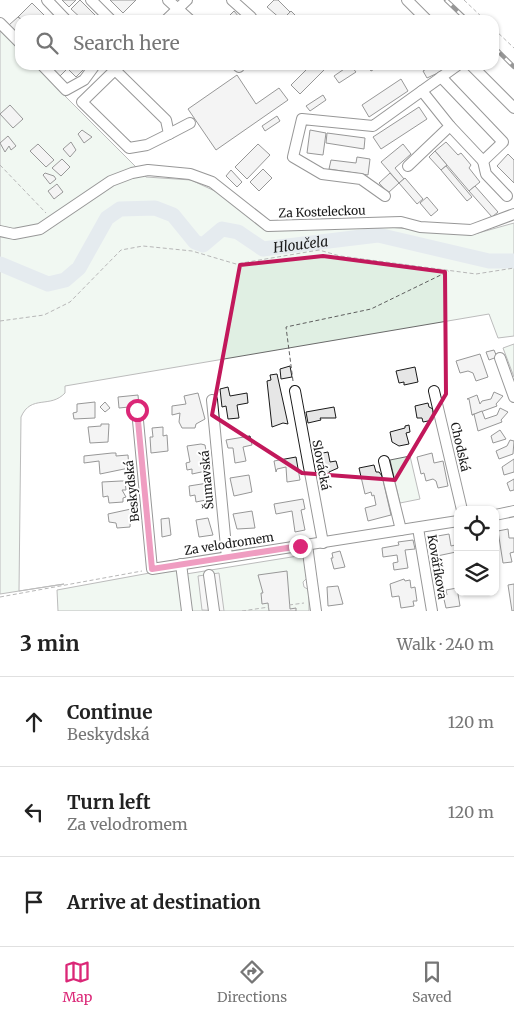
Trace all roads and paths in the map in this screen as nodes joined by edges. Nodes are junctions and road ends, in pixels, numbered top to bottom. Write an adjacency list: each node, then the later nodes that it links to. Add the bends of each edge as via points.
1 (46, 0): 9 (street)
2 (91, 0): 10 (street)
3 (168, 0): 8 (street)
4 (187, 0): 8 (street)
5 (232, 0): 13 (street)
6 (407, 0): 14 (street)
7 (464, 0): 15 (path)
8 (178, 9): 11 (street); 12 (street)
9 (61, 15)
10 (106, 15)
11 (171, 15)
12 (185, 15)
13 (249, 15)
14 (422, 15)
15 (479, 15)
16 (0, 23): 18 (street)
17 (499, 34): 19 (path)
18 (15, 38)
19 (514, 48)
20 (47, 70): 21 (street, via 66,90 84,80)
21 (91, 70)
22 (116, 70): 31 (street, via 82,102 129,148 147,145)
23 (120, 70): 31 (street, via 166,120)
24 (450, 70): 26 (street)
25 (477, 70): 28 (street)
26 (440, 77): 27 (street); 32 (street, via 503,142)
27 (422, 91): 30 (street); 35 (street, via 373,126 302,119 293,157 322,174 361,179)
28 (512, 102)
29 (190, 123): 31 (street)
30 (450, 126): 32 (street); 34 (street)
31 (169, 134)
32 (483, 161): 36 (street, via 486,174)
33 (0, 165): 38 (path)
34 (408, 166)
35 (385, 196)
36 (507, 196)
37 (514, 214): 38 (street, Za Kosteleckou, via 471,230 420,227 401,222 268,226 212,182 190,174 148,170 132,172 111,181)
38 (52, 219): 39 (street, Za Kosteleckou, via 40,229 26,233)
39 (0, 231)
40 (514, 268): 41 (path, via 476,274)
41 (450, 270): 42 (path, via 340,256 318,250 236,264 192,251 131,246 121,250 70,302 44,315); 44 (path, via 371,309 286,328)
42 (0, 321)
43 (500, 358): 46 (street)
44 (295, 391): 56 (street, Slovácká)
45 (434, 391): 50 (street, Chodská)
46 (514, 397)
47 (212, 400): 58 (street, Šumavská)
48 (137, 410): 60 (street, Beskydská)
49 (384, 461): 55 (street)
50 (461, 506)
51 (514, 511): 52 (street)
52 (499, 514)
53 (454, 522): 54 (street, Za velodromem)
54 (418, 528): 55 (street, Za velodromem); 71 (street, Kováříkova)
55 (401, 530): 56 (street, Za velodromem)
56 (323, 543): 57 (street, Za velodromem)
57 (307, 545): 58 (street, Za velodromem); 70 (street)
58 (227, 557): 59 (street, Za velodromem)
59 (181, 564): 60 (street, Za velodromem); 66 (street)
60 (152, 569): 62 (path)
61 (210, 575): 67 (street)
62 (0, 597)
63 (307, 602): 64 (path)
64 (289, 605)
65 (269, 607): 69 (path)
66 (187, 611)
67 (214, 611)
68 (242, 611): 69 (path)
69 (245, 611)
70 (316, 611)
71 (432, 611)

